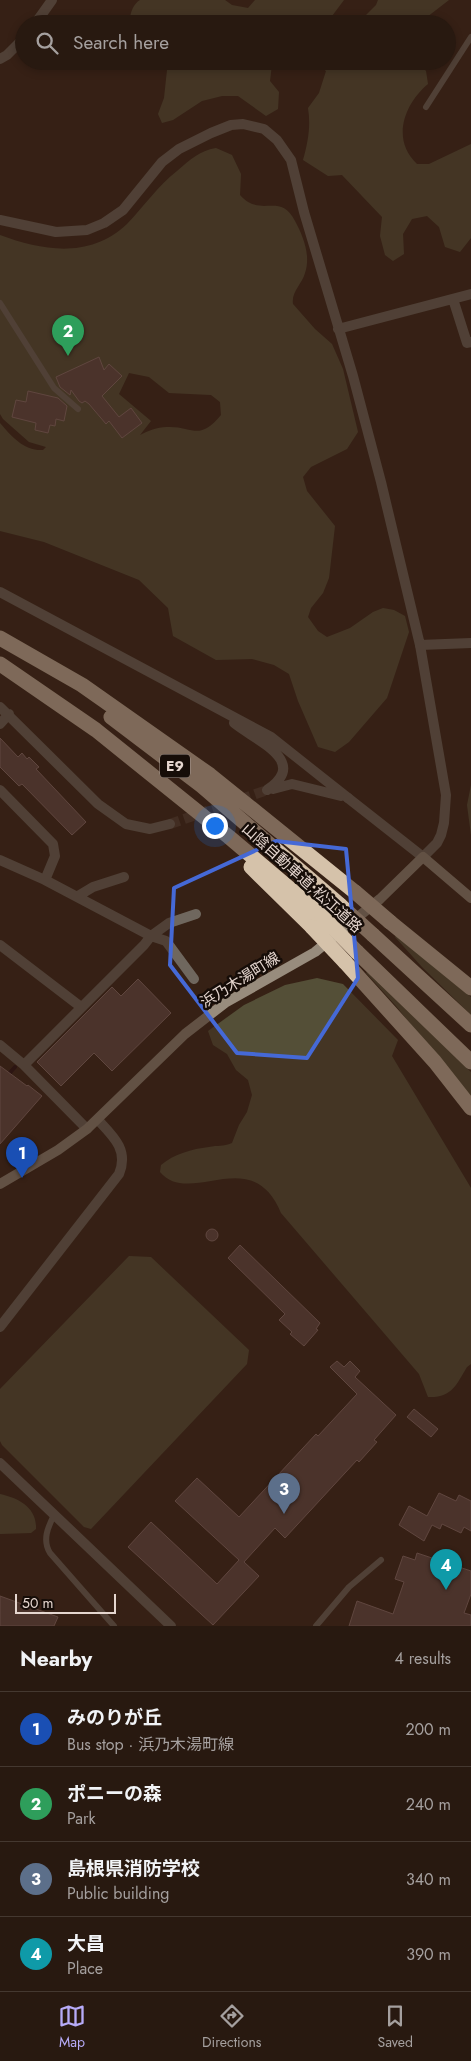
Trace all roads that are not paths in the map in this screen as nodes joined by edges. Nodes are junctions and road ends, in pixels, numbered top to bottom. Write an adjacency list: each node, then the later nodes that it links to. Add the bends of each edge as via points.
1 (52, 0): 2 (street)
2 (41, 15)
3 (471, 37): 6 (lane)
4 (15, 47): 5 (street)
5 (0, 59)
6 (456, 60)
7 (449, 70): 8 (lane)
8 (426, 106)
9 (0, 220): 13 (street, via 56,232 87,230 123,210 162,162 179,149 231,125 244,124 264,129 277,140 291,160)
10 (471, 294): 11 (street)
11 (453, 299): 13 (street); 14 (street, via 467,343)
12 (0, 303): 15 (lane, via 54,388)
13 (338, 329): 19 (street, via 381,482)
14 (471, 342)
15 (78, 409)
16 (0, 592): 21 (street)
17 (0, 638): 39 (highway, bridge, via 82,685 210,774); 41 (highway, 山陰自動車道;松江道路 / E9, bridge, via 202,786)
18 (471, 643): 19 (street)
19 (420, 645): 28 (street, via 446,795 441,835)
20 (0, 664): 35 (highway, 山陰自動車道;松江道路 / E9, via 96,730 229,837 250,866)
21 (211, 705): 26 (street, via 271,737); 26 (street, via 271,748 282,761 283,775 267,790 292,784)
22 (0, 707): 23 (street)
23 (9, 714): 24 (street); 27 (street, via 98,804 126,824 150,829)
24 (0, 724)
25 (0, 790): 31 (street, via 53,844 55,856)
26 (348, 798): 28 (street)
27 (170, 824)
28 (423, 857): 33 (main road); 46 (main road, 浜乃木湯町線, via 380,899 315,952 225,1003 185,1034)
29 (0, 860): 31 (street)
30 (124, 877): 32 (street, via 93,887)
31 (45, 880): 32 (street)
32 (78, 896): 36 (street)
33 (471, 898)
34 (196, 914): 36 (street, via 169,923)
35 (317, 921): 43 (highway, 山陰自動車道;松江道路, bridge, via 357,952); 45 (highway, bridge, via 345,962 435,1062)
36 (151, 936): 38 (street, via 166,941); 40 (street)
37 (0, 945): 40 (street)
38 (194, 979)
39 (471, 988)
40 (81, 1007): 44 (street)
41 (471, 1025)
42 (0, 1045): 44 (street)
43 (471, 1062)
44 (24, 1065): 47 (street)
45 (471, 1108)
46 (98, 1120): 47 (main road, 浜乃木湯町線); 49 (street, via 120,1146 123,1160 119,1174)
47 (87, 1129): 48 (main road, 浜乃木湯町線)
48 (0, 1184)
49 (0, 1327)
50 (0, 1463): 51 (street)
51 (54, 1515): 53 (lane, via 47,1532 46,1547); 54 (street)
52 (381, 1560): 55 (lane, via 349,1587)
53 (114, 1626)
54 (171, 1626)
55 (316, 1626)

